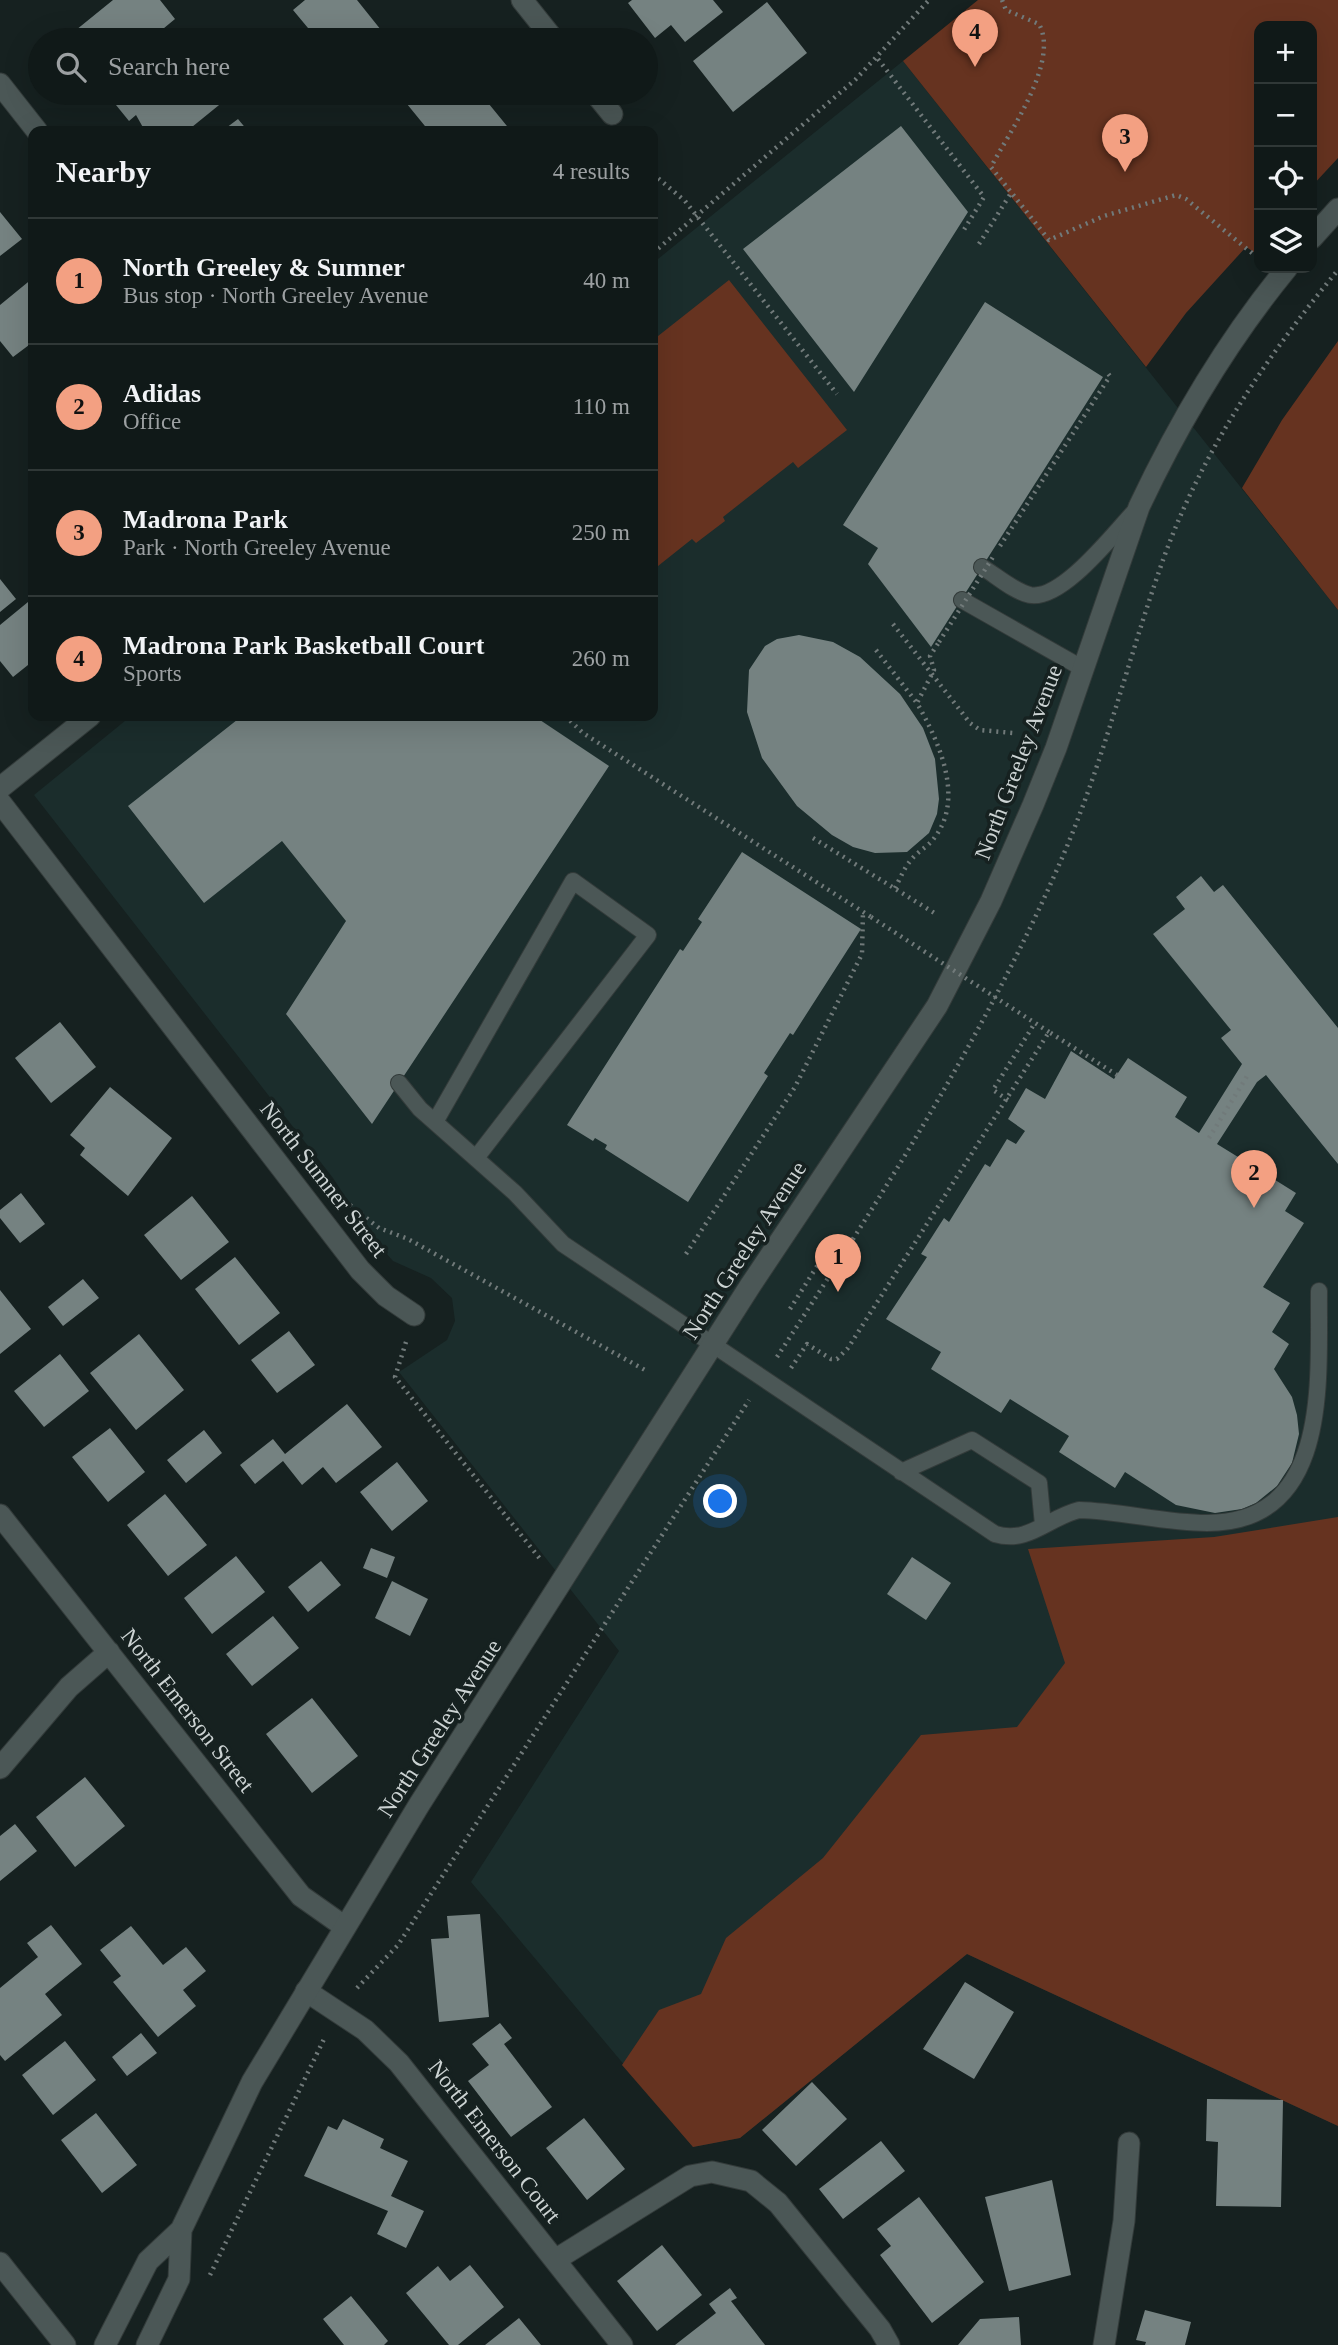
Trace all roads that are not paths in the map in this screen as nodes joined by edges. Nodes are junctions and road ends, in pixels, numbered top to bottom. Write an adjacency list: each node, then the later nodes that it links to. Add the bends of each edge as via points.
1 (522, 0): 2 (street)
2 (544, 28)
3 (0, 84): 6 (street)
4 (605, 105): 5 (street)
5 (612, 114)
6 (33, 126)
7 (1338, 209): 8 (street)
8 (1317, 232)
9 (1283, 273): 10 (street, North Greeley Avenue, via 1193,404)
10 (1139, 506): 11 (lane, via 1075,574 1049,593 1028,594); 13 (street, North Greeley Avenue)
11 (988, 562)
12 (961, 600): 13 (lane)
13 (1082, 668): 22 (street, North Greeley Avenue, via 1033,805 956,973)
14 (84, 721): 15 (street)
15 (0, 788)
16 (0, 802): 21 (street, North Sumner Street, via 360,1270)
17 (399, 1083): 18 (lane)
18 (435, 1122): 19 (lane); 19 (lane, via 573,881 648,934)
19 (476, 1158): 22 (lane, via 563,1244)
20 (1319, 1291): 25 (lane, via 1318,1399 1310,1443 1294,1479 1270,1504 1235,1521 1205,1523 1079,1510)
21 (414, 1315)
22 (714, 1347): 23 (lane); 28 (street, North Greeley Avenue)
23 (901, 1472): 25 (lane, via 996,1534 1011,1539); 25 (lane, via 972,1440 1039,1483)
24 (0, 1515): 26 (street, North Emerson Street)
25 (1043, 1525)
26 (109, 1652): 27 (street, via 69,1687); 28 (street, North Emerson Street, via 300,1896)
27 (0, 1768)
28 (345, 1927): 29 (street, North Greeley Avenue)
29 (306, 1991): 31 (street, North Greeley Avenue, via 252,2082); 32 (street, North Emerson Court, via 383,2045)
30 (1129, 2143): 39 (street, via 1124,2221)
31 (181, 2230): 35 (street, North Greeley Avenue, via 148,2261); 36 (street, North Greeley Avenue, via 179,2279)
32 (555, 2260): 37 (street, North Emerson Court); 38 (street, via 690,2176 712,2172 733,2176 751,2181 778,2203)
33 (0, 2263): 34 (street)
34 (65, 2345)
35 (105, 2345)
36 (147, 2345)
37 (622, 2345)
38 (889, 2345)
39 (1104, 2345)

